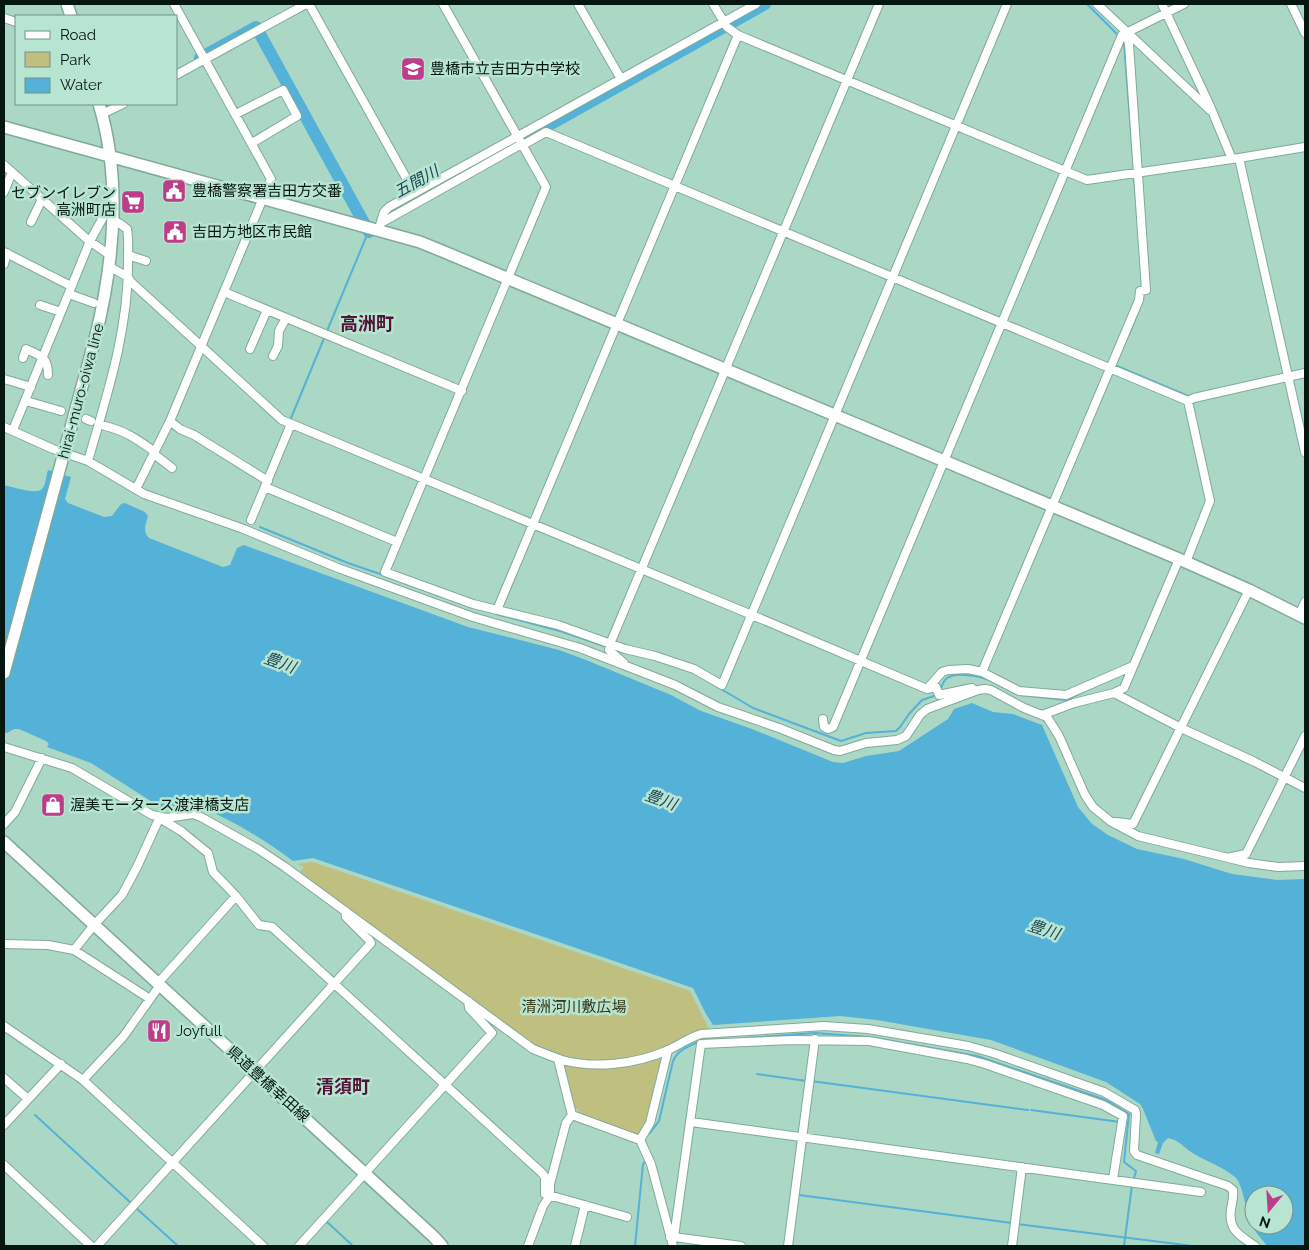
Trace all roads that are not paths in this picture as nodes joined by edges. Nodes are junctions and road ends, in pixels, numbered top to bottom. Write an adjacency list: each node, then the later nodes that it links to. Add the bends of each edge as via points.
1 (174, 4): 18 (street)
2 (307, 4): 18 (street); 39 (street)
3 (443, 4): 28 (street)
4 (578, 4): 20 (street)
5 (713, 4): 14 (street)
6 (756, 4): 14 (street)
7 (879, 4): 21 (street)
8 (1007, 4): 26 (street)
9 (1097, 4): 15 (street)
10 (1162, 4): 13 (street)
11 (1184, 4): 13 (street)
12 (1292, 4): 16 (street)
13 (1166, 12): 15 (street); 24 (street)
14 (725, 24): 17 (street); 20 (street)
15 (1126, 32): 24 (street); 34 (street); 36 (street)
16 (1305, 33)
17 (738, 35): 21 (street); 37 (street)
18 (205, 59): 19 (street); 25 (street)
19 (178, 74)
20 (621, 79): 28 (street)
21 (848, 80): 26 (street); 45 (street)
22 (118, 105): 23 (street)
23 (100, 109): 31 (street, hirai-muro-oiwa line)
24 (1210, 110): 32 (street)
25 (236, 114): 29 (street); 29 (street, via 283,90 297,116)
26 (957, 126): 34 (street); 53 (street)
27 (4, 128): 31 (street)
28 (520, 141): 37 (street, via 546,132); 39 (street); 44 (street, via 520,145); 54 (street, via 546,187)
29 (252, 143): 41 (street, via 271,179)
30 (1305, 147): 32 (street)
31 (109, 156): 41 (street); 42 (street, hirai-muro-oiwa line)
32 (1235, 159): 36 (street); 74 (street)
33 (4, 165): 35 (street)
34 (1065, 171): 36 (street, via 1087,180); 63 (street)
35 (12, 172): 38 (street); 40 (street)
36 (1139, 173): 70 (street, via 1146,290 1140,291)
37 (676, 186): 45 (street); 64 (street)
38 (4, 192)
39 (414, 192): 44 (street, via 389,206)
40 (42, 199): 43 (street); 46 (street)
41 (263, 199): 44 (street); 56 (street)
42 (113, 215): 46 (street, via 106,213); 48 (street, via 127,229); 50 (street, hirai-muro-oiwa line)
43 (31, 222)
44 (379, 227): 54 (street)
45 (784, 232): 53 (street); 71 (street)
46 (90, 241): 50 (street); 55 (street)
47 (5, 252): 51 (street); 55 (street)
48 (128, 255): 49 (street); 52 (street)
49 (146, 261)
50 (111, 262): 52 (street); 89 (street, hirai-muro-oiwa line, via 96,339)
51 (4, 264)
52 (128, 277): 65 (street); 90 (street, via 114,369)
53 (893, 277): 63 (street); 81 (street)
54 (509, 279): 64 (street); 77 (street)
55 (71, 286): 57 (street)
56 (224, 292): 60 (street); 65 (street)
57 (68, 294): 58 (street); 61 (street)
58 (94, 303)
59 (40, 305): 61 (street)
60 (267, 310): 62 (street); 66 (street)
61 (61, 312): 68 (street)
62 (286, 318): 67 (street); 77 (street)
63 (1002, 323): 70 (street); 91 (street)
64 (617, 324): 71 (street); 98 (street)
65 (201, 347): 82 (street); 83 (street, via 282,420)
66 (250, 349)
67 (273, 356)
68 (43, 357): 69 (street, via 26,349); 73 (street); 76 (street)
69 (23, 358)
70 (1111, 369): 79 (street); 96 (street)
71 (726, 370): 81 (street); 101 (street)
72 (1305, 373): 74 (street)
73 (48, 374)
74 (1288, 377): 79 (street); 87 (street)
75 (4, 379): 76 (street)
76 (31, 387): 78 (street)
77 (462, 391): 93 (street)
78 (26, 401): 80 (street); 86 (street)
79 (1188, 401): 100 (street, via 1210,501)
80 (61, 411)
81 (835, 415): 91 (street); 105 (street)
82 (170, 421): 88 (street); 94 (street)
83 (292, 424): 93 (street); 94 (street)
84 (105, 426): 88 (street, via 121,430)
85 (4, 427): 86 (street)
86 (13, 430): 89 (street)
87 (1305, 452)
88 (155, 453): 92 (street); 95 (street)
89 (64, 455): 90 (street); 112 (street, hirai-muro-oiwa line)
90 (88, 461): 95 (street)
91 (944, 461): 96 (street); 108 (street)
92 (172, 468)
93 (425, 480): 98 (street); 99 (street)
94 (266, 484): 97 (street); 99 (street)
95 (136, 489): 109 (street, via 473,617 580,648)
96 (1052, 506): 100 (street); 111 (street)
97 (251, 520)
98 (533, 525): 101 (street); 104 (street)
99 (397, 542): 104 (street, via 385,572)
100 (1182, 560): 102 (street); 110 (street)
101 (642, 569): 105 (street); 107 (street)
102 (1249, 590): 106 (street); 118 (street)
103 (1305, 602): 106 (street)
104 (497, 610): 107 (street, via 558,625)
105 (752, 615): 107 (street, via 722,685 694,669); 108 (street)
106 (1302, 616)
107 (610, 646): 109 (street, via 624,662)
108 (860, 661): 113 (street); 117 (street, via 833,727 824,727)
109 (623, 665): 114 (street, via 675,685 718,707 840,751 902,738 927,709)
110 (1133, 666): 111 (street, via 1066,695 1020,691); 115 (street, via 1124,688)
111 (982, 672): 113 (street, via 948,670 942,672)
112 (4, 673)
113 (927, 689): 114 (street, via 936,687 938,692)
114 (985, 689): 116 (street)
115 (1114, 694): 116 (street, via 1074,703); 118 (street)
116 (1042, 715): 125 (street, via 1049,720 1058,736 1085,795 1093,807)
117 (823, 719)
118 (1181, 728): 122 (street); 125 (street, via 1133,824)
119 (1305, 736): 122 (street)
120 (4, 747): 121 (street)
121 (42, 758): 124 (street, via 72,768); 126 (street, via 15,812)
122 (1284, 778): 123 (street); 128 (street, via 1246,854)
123 (1305, 788)
124 (158, 817): 130 (street, via 208,853 213,872); 131 (street, via 192,814 208,820 258,849); 132 (street, via 122,895)
125 (1110, 821): 128 (street, via 1138,836)
126 (4, 824)
127 (4, 842): 132 (street, 県道豊橋幸田線)
128 (1225, 858): 129 (street, via 1264,866)
129 (1305, 866)
130 (236, 896): 135 (street); 136 (street, via 259,925 272,927)
131 (346, 911): 136 (street, via 346,917 370,944); 138 (street)
132 (94, 925): 134 (street); 135 (street, 県道豊橋幸田線)
133 (4, 944): 134 (street, via 48,945)
134 (74, 950): 137 (street)
135 (159, 984): 137 (street); 144 (street, 県道豊橋幸田線)
136 (334, 984): 144 (street); 147 (street)
137 (150, 998): 146 (street, via 123,1037)
138 (468, 1001): 142 (street, via 533,1049); 147 (street, via 469,1008 492,1033)
139 (4, 1026): 143 (street)
140 (815, 1039): 150 (street, via 701,1044); 152 (street); 158 (street, via 877,1042 968,1059 1104,1104 1123,1116)
141 (668, 1050): 142 (street, via 633,1062 583,1063); 153 (street, via 650,1123); 175 (street, via 701,1034 824,1026 868,1029 994,1053 1104,1092 1135,1110 1134,1151 1143,1158 1228,1186 1234,1194 1231,1224 1236,1232)
142 (558, 1059): 149 (street)
143 (61, 1064): 146 (street); 148 (street)
144 (254, 1072): 154 (street); 157 (street, 県道豊橋幸田線)
145 (4, 1078): 148 (street)
146 (84, 1080): 154 (street)
147 (445, 1084): 157 (street); 160 (street, via 542,1173 545,1194)
148 (28, 1099): 151 (street)
149 (572, 1116): 153 (street); 160 (street, via 566,1123 550,1184)
150 (690, 1122): 152 (street); 163 (street)
151 (4, 1125)
152 (801, 1138): 156 (street); 173 (street)
153 (640, 1140): 163 (street, via 651,1164)
154 (173, 1164): 165 (street); 166 (street)
155 (4, 1165): 164 (street)
156 (1022, 1167): 158 (street); 174 (street)
157 (364, 1172): 167 (street); 168 (street, 県道豊橋幸田線)
158 (1113, 1179): 159 (street)
159 (1201, 1192)
160 (550, 1196): 161 (street); 169 (street)
161 (585, 1205): 162 (street); 170 (street)
162 (627, 1217)
163 (672, 1237): 171 (street); 172 (street)
164 (92, 1246)
165 (97, 1246)
166 (262, 1246)
167 (299, 1246)
168 (442, 1246)
169 (528, 1246)
170 (574, 1246)
171 (672, 1246)
172 (741, 1246)
173 (788, 1246)
174 (1012, 1246)
175 (1256, 1246)

